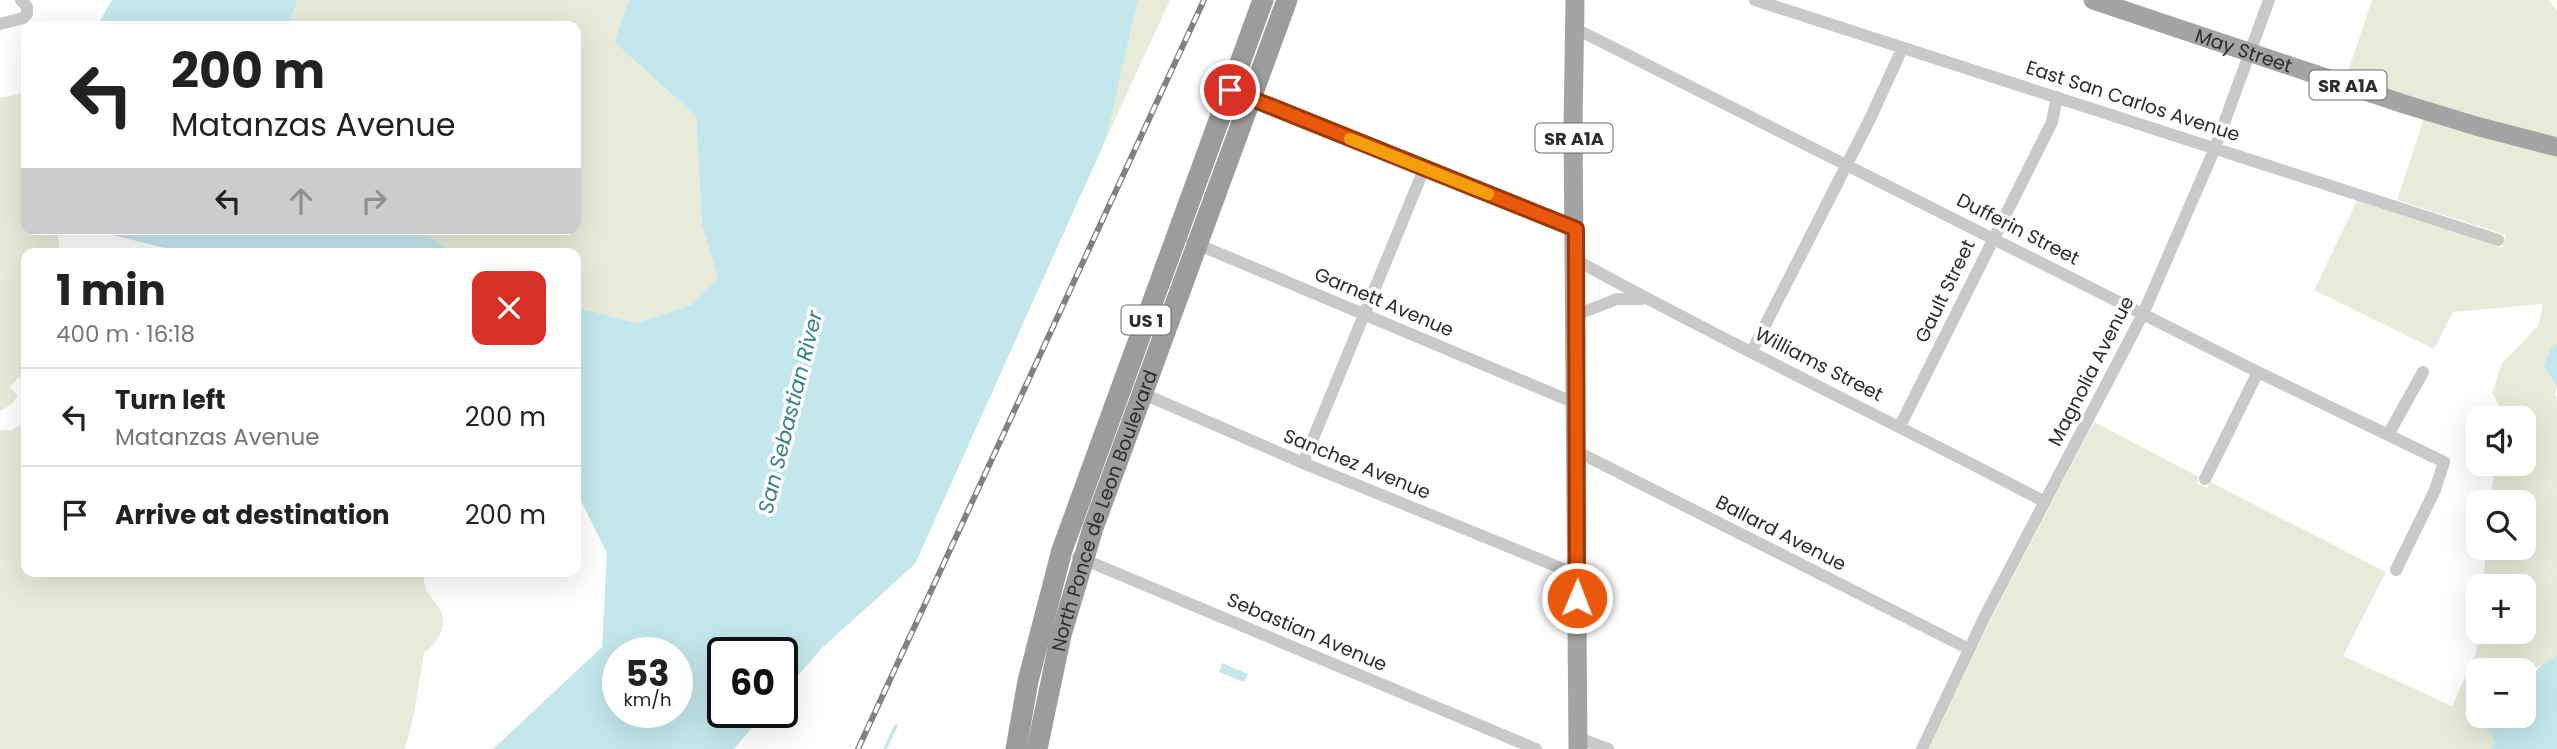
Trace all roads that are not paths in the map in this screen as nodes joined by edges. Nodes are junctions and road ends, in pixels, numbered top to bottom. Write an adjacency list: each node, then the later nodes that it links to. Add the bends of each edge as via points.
1 (20, 0): 8 (street, via 27,14)
2 (1264, 0): 12 (highway, North Ponce de Leon Boulevard / US 1)
3 (1287, 0): 14 (highway, North Ponce de Leon Boulevard / US 1)
4 (1576, 0): 9 (main road, SR A1A)
5 (1755, 0): 10 (street, East San Carlos Avenue)
6 (2093, 0): 11 (main road, May Street / SR A1A)
7 (2269, 0): 11 (street, Magnolia Avenue)
8 (0, 24)
9 (1576, 29): 17 (street, Dufferin Street); 19 (main road, SR A1A)
10 (1902, 49): 13 (street, East San Carlos Avenue); 17 (street)
11 (2250, 52): 15 (main road, May Street / SR A1A, via 2404,104); 16 (street, Magnolia Avenue)
12 (1230, 90): 14 (street); 20 (highway, North Ponce de Leon Boulevard / US 1)
13 (2057, 97): 16 (street, East San Carlos Avenue); 21 (street, Gault Street, via 2052,122)
14 (1251, 99): 18 (street); 23 (highway, North Ponce de Leon Boulevard / US 1)
15 (2557, 147)
16 (2215, 148): 22 (street, East San Carlos Avenue); 26 (street, Magnolia Avenue)
17 (1846, 165): 21 (street, Dufferin Street); 29 (street)
18 (1424, 169): 19 (street); 27 (street)
19 (1576, 229): 24 (main road, SR A1A)
20 (1177, 235): 23 (street, Garnett Avenue); 32 (highway, North Ponce de Leon Boulevard / US 1)
21 (1993, 238): 26 (street, Dufferin Street); 35 (street, Gault Street)
22 (2498, 240)
23 (1197, 244): 27 (street, Garnett Avenue); 33 (highway, North Ponce de Leon Boulevard / US 1)
24 (1576, 260): 25 (street, Williams Street); 28 (main road, SR A1A)
25 (1646, 299): 28 (street, via 1617,299); 29 (street, Williams Street)
26 (2143, 314): 30 (street, Dufferin Street); 40 (street, Magnolia Avenue)
27 (1365, 315): 34 (street, Garnett Avenue); 38 (street)
28 (1576, 315): 34 (main road, SR A1A)
29 (1752, 351): 35 (street, Williams Street)
30 (2259, 372): 36 (street, Dufferin Street); 39 (street)
31 (2423, 372): 36 (street)
32 (1122, 385): 33 (street, Sanchez Avenue); 41 (highway, North Ponce de Leon Boulevard / US 1)
33 (1142, 394): 38 (street, Sanchez Avenue); 42 (highway, North Ponce de Leon Boulevard / US 1)
34 (1575, 403): 37 (main road, SR A1A)
35 (1900, 426): 40 (street, Williams Street)
36 (2388, 436): 43 (street, Dufferin Street, via 2444,461)
37 (1576, 452): 44 (main road, SR A1A); 45 (street, Ballard Avenue)
38 (1303, 463): 44 (street, Sanchez Avenue)
39 (2205, 479)
40 (2045, 502): 45 (street, Magnolia Avenue)
41 (1062, 550): 42 (street, Sebastian Avenue); 47 (highway, North Ponce de Leon Boulevard / US 1, via 1036,644)
42 (1083, 559): 48 (highway, North Ponce de Leon Boulevard / US 1); 49 (street, Sebastian Avenue)
43 (2396, 570)
44 (1578, 575): 46 (main road, SR A1A)
45 (1969, 649): 51 (street, Magnolia Avenue)
46 (1578, 743): 50 (street)
47 (1016, 749)
48 (1037, 749)
49 (1536, 749)
50 (1608, 749)
51 (1922, 749)

